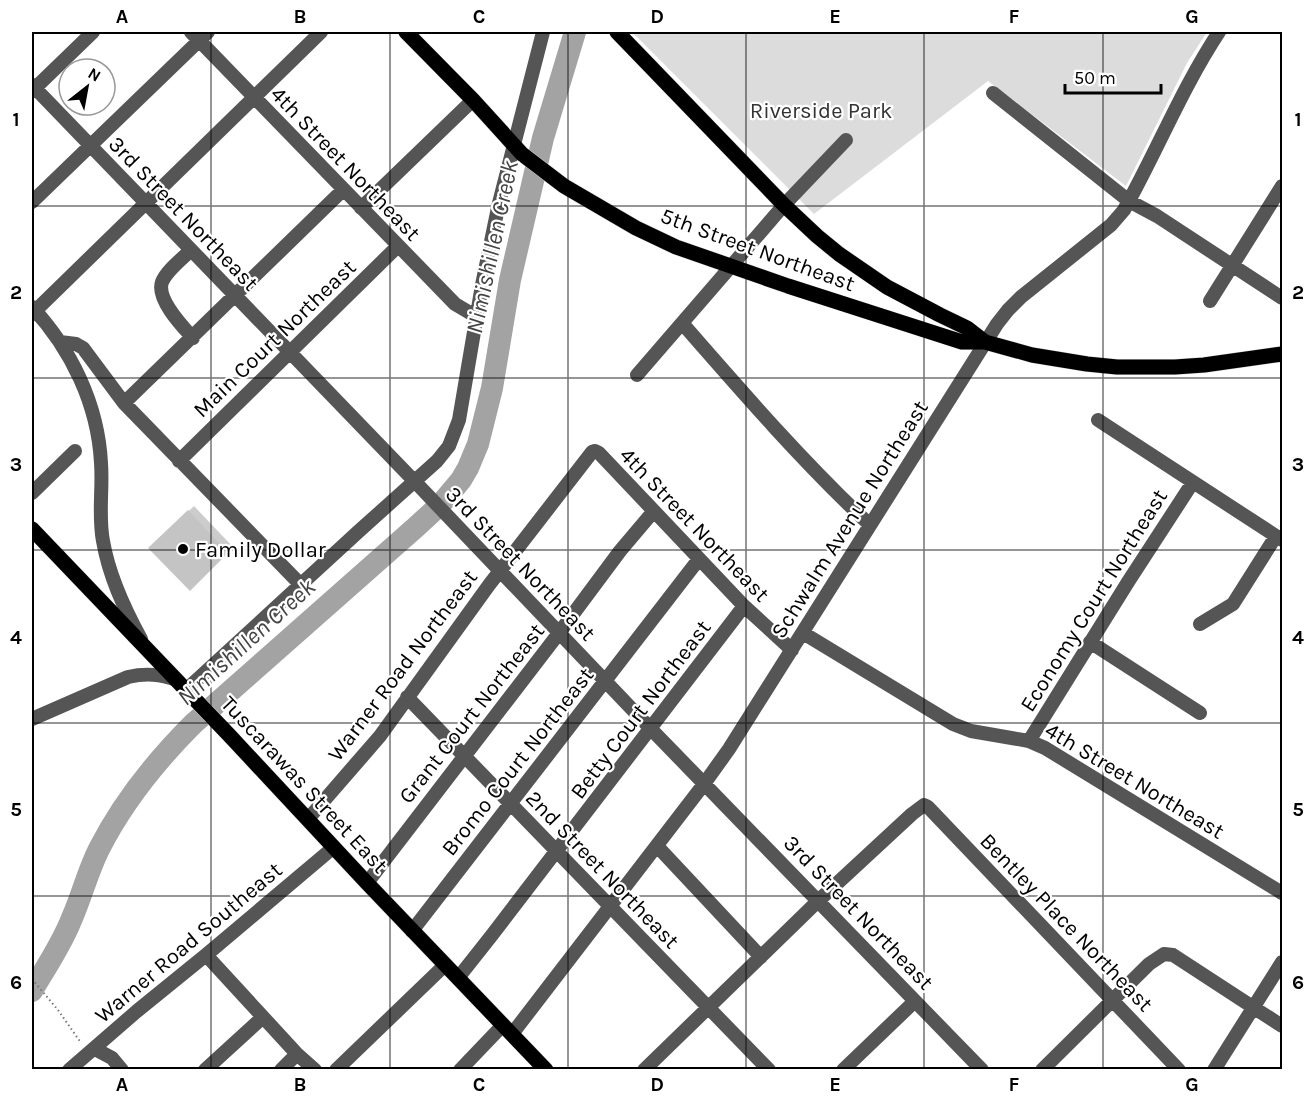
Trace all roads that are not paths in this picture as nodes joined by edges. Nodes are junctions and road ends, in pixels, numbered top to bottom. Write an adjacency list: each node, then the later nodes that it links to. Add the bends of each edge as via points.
1 (93, 32): 8 (street)
2 (321, 32): 10 (street)
3 (406, 32): 11 (main road, 5th Street Northeast)
4 (543, 32): 14 (street)
5 (616, 32): 20 (main road)
6 (1219, 32): 17 (street, Schwalm Avenue Northeast, via 1188,83)
7 (199, 34): 10 (street, 4th Street Northeast); 13 (street)
8 (33, 88): 13 (street, 3rd Street Northeast)
9 (993, 93): 17 (street)
10 (254, 98): 16 (street, 4th Street Northeast); 19 (street)
11 (473, 100): 14 (main road, 5th Street Northeast); 21 (street)
12 (846, 140): 20 (street)
13 (90, 145): 18 (street); 19 (street, 3rd Street Northeast)
14 (517, 150): 25 (main road, 5th Street Northeast, via 564,186 654,237); 30 (street, via 497,213)
15 (1282, 186): 24 (street)
16 (343, 190): 21 (street, 4th Street Northeast); 26 (street)
17 (1130, 201): 24 (street); 34 (street, Schwalm Avenue Northeast, via 1111,225 1021,297)
18 (32, 202)
19 (145, 203): 23 (street, 3rd Street Northeast); 29 (street)
20 (784, 205): 25 (street); 34 (main road, via 863,271 967,328)
21 (361, 208): 22 (street, 4th Street Northeast)
22 (398, 246): 30 (street, 4th Street Northeast, via 455,304); 35 (street, Main Court Northeast)
23 (191, 250): 26 (street, 3rd Street Northeast); 32 (street, via 166,274 161,287 176,318)
24 (1233, 265): 27 (street); 28 (street)
25 (732, 267): 31 (street); 34 (main road, 5th Street Northeast, via 962,342)
26 (235, 296): 32 (street); 35 (street, 3rd Street Northeast)
27 (1282, 298)
28 (1210, 301)
29 (33, 310): 33 (street)
30 (477, 317): 44 (street, via 457,429 449,446)
31 (682, 323): 37 (street); 47 (street, via 769,423)
32 (193, 338): 38 (street)
33 (60, 342): 38 (street, via 72,342 83,348); 59 (street, via 81,382 97,430 101,528 108,564)
34 (985, 342): 36 (main road, via 1032,355 1116,367 1204,365); 47 (street, Schwalm Avenue Northeast)
35 (290, 352): 42 (street, Main Court Northeast); 44 (street, 3rd Street Northeast)
36 (1282, 354)
37 (637, 375)
38 (124, 403): 42 (street)
39 (1098, 420): 43 (street)
40 (75, 451): 45 (street)
41 (595, 451): 46 (street, 4th Street Northeast); 51 (street, Warner Road Northeast)
42 (179, 460): 52 (street)
43 (1193, 482): 49 (street); 57 (street, Economy Court Northeast)
44 (418, 485): 51 (street, 3rd Street Northeast); 52 (street)
45 (32, 493)
46 (653, 512): 50 (street, 4th Street Northeast); 55 (street, Grant Court Northeast)
47 (870, 525): 56 (street, Schwalm Avenue Northeast)
48 (32, 529): 59 (main road, Tuscarawas Street East)
49 (1279, 538): 54 (street, via 1233,604)
50 (699, 559): 53 (street, 4th Street Northeast); 60 (street, Bromo Court Northeast)
51 (500, 571): 55 (street, 3rd Street Northeast); 62 (street, Warner Road Northeast)
52 (301, 585): 61 (street)
53 (744, 606): 58 (street, 4th Street Northeast); 65 (street, Betty Court Northeast)
54 (1200, 624)
55 (560, 633): 60 (street, 3rd Street Northeast); 67 (street, Grant Court Northeast)
56 (803, 633): 58 (street, Schwalm Avenue Northeast); 66 (street, 4th Street Northeast, via 953,724)
57 (1090, 642): 63 (street); 66 (street, Economy Court Northeast)
58 (792, 650): 68 (street, Schwalm Avenue Northeast)
59 (150, 653): 61 (main road, Tuscarawas Street East)
60 (604, 681): 65 (street, 3rd Street Northeast); 69 (street, Bromo Court Northeast)
61 (186, 690): 64 (street, via 152,674 138,675); 70 (main road, Tuscarawas Street East)
62 (407, 697): 67 (street, 2nd Street Northeast); 70 (street, Warner Road Northeast, via 380,736)
63 (1200, 713)
64 (32, 719)
65 (650, 729): 68 (street, 3rd Street Northeast); 73 (street, Betty Court Northeast)
66 (1029, 741): 75 (street, 4th Street Northeast)
67 (464, 758): 69 (street, 2nd Street Northeast); 74 (street, Grant Court Northeast)
68 (704, 784): 71 (street, Schwalm Avenue Northeast); 76 (street, 3rd Street Northeast)
69 (510, 804): 73 (street, 2nd Street Northeast); 78 (street, Bromo Court Northeast)
70 (308, 819): 72 (main road, Tuscarawas Street East)
71 (657, 846): 77 (street, Schwalm Avenue Northeast); 80 (street)
72 (334, 847): 74 (main road, Tuscarawas Street East); 79 (street, Warner Road Southeast)
73 (556, 850): 77 (street, 2nd Street Northeast); 83 (street, Betty Court Northeast)
74 (367, 883): 78 (main road, Tuscarawas Street East)
75 (1282, 893)
76 (818, 901): 80 (street); 84 (street, Bentley Place Northeast, via 924,805); 85 (street, 3rd Street Northeast)
77 (611, 906): 87 (street, 2nd Street Northeast); 90 (street, Schwalm Avenue Northeast)
78 (412, 931): 82 (main road, Tuscarawas Street East)
79 (206, 955): 88 (street); 91 (street, Warner Road Southeast)
80 (761, 957): 87 (street)
81 (1282, 962): 86 (street)
82 (445, 965): 83 (main road, Tuscarawas Street East); 98 (street)
83 (458, 978): 90 (main road, Tuscarawas Street East)
84 (1112, 999): 86 (street, via 1164,954 1173,955); 105 (street); 106 (street, Bentley Place Northeast)
85 (915, 1001): 103 (street); 104 (street, 3rd Street Northeast)
86 (1254, 1007): 89 (street); 107 (street)
87 (709, 1008): 101 (street); 102 (street, 2nd Street Northeast)
88 (263, 1017): 92 (street); 95 (street)
89 (1282, 1026)
90 (508, 1030): 99 (street, Schwalm Avenue Northeast); 100 (main road, Tuscarawas Street East)
91 (95, 1049): 93 (street, Warner Road Southeast); 94 (street, via 112,1058)
92 (297, 1054): 96 (street); 97 (street)
93 (69, 1070)
94 (122, 1070)
95 (205, 1070)
96 (281, 1070)
97 (315, 1070)
98 (336, 1070)
99 (459, 1070)
100 (546, 1070)
101 (644, 1070)
102 (769, 1070)
103 (843, 1070)
104 (982, 1070)
105 (1042, 1070)
106 (1179, 1070)
107 (1214, 1070)

